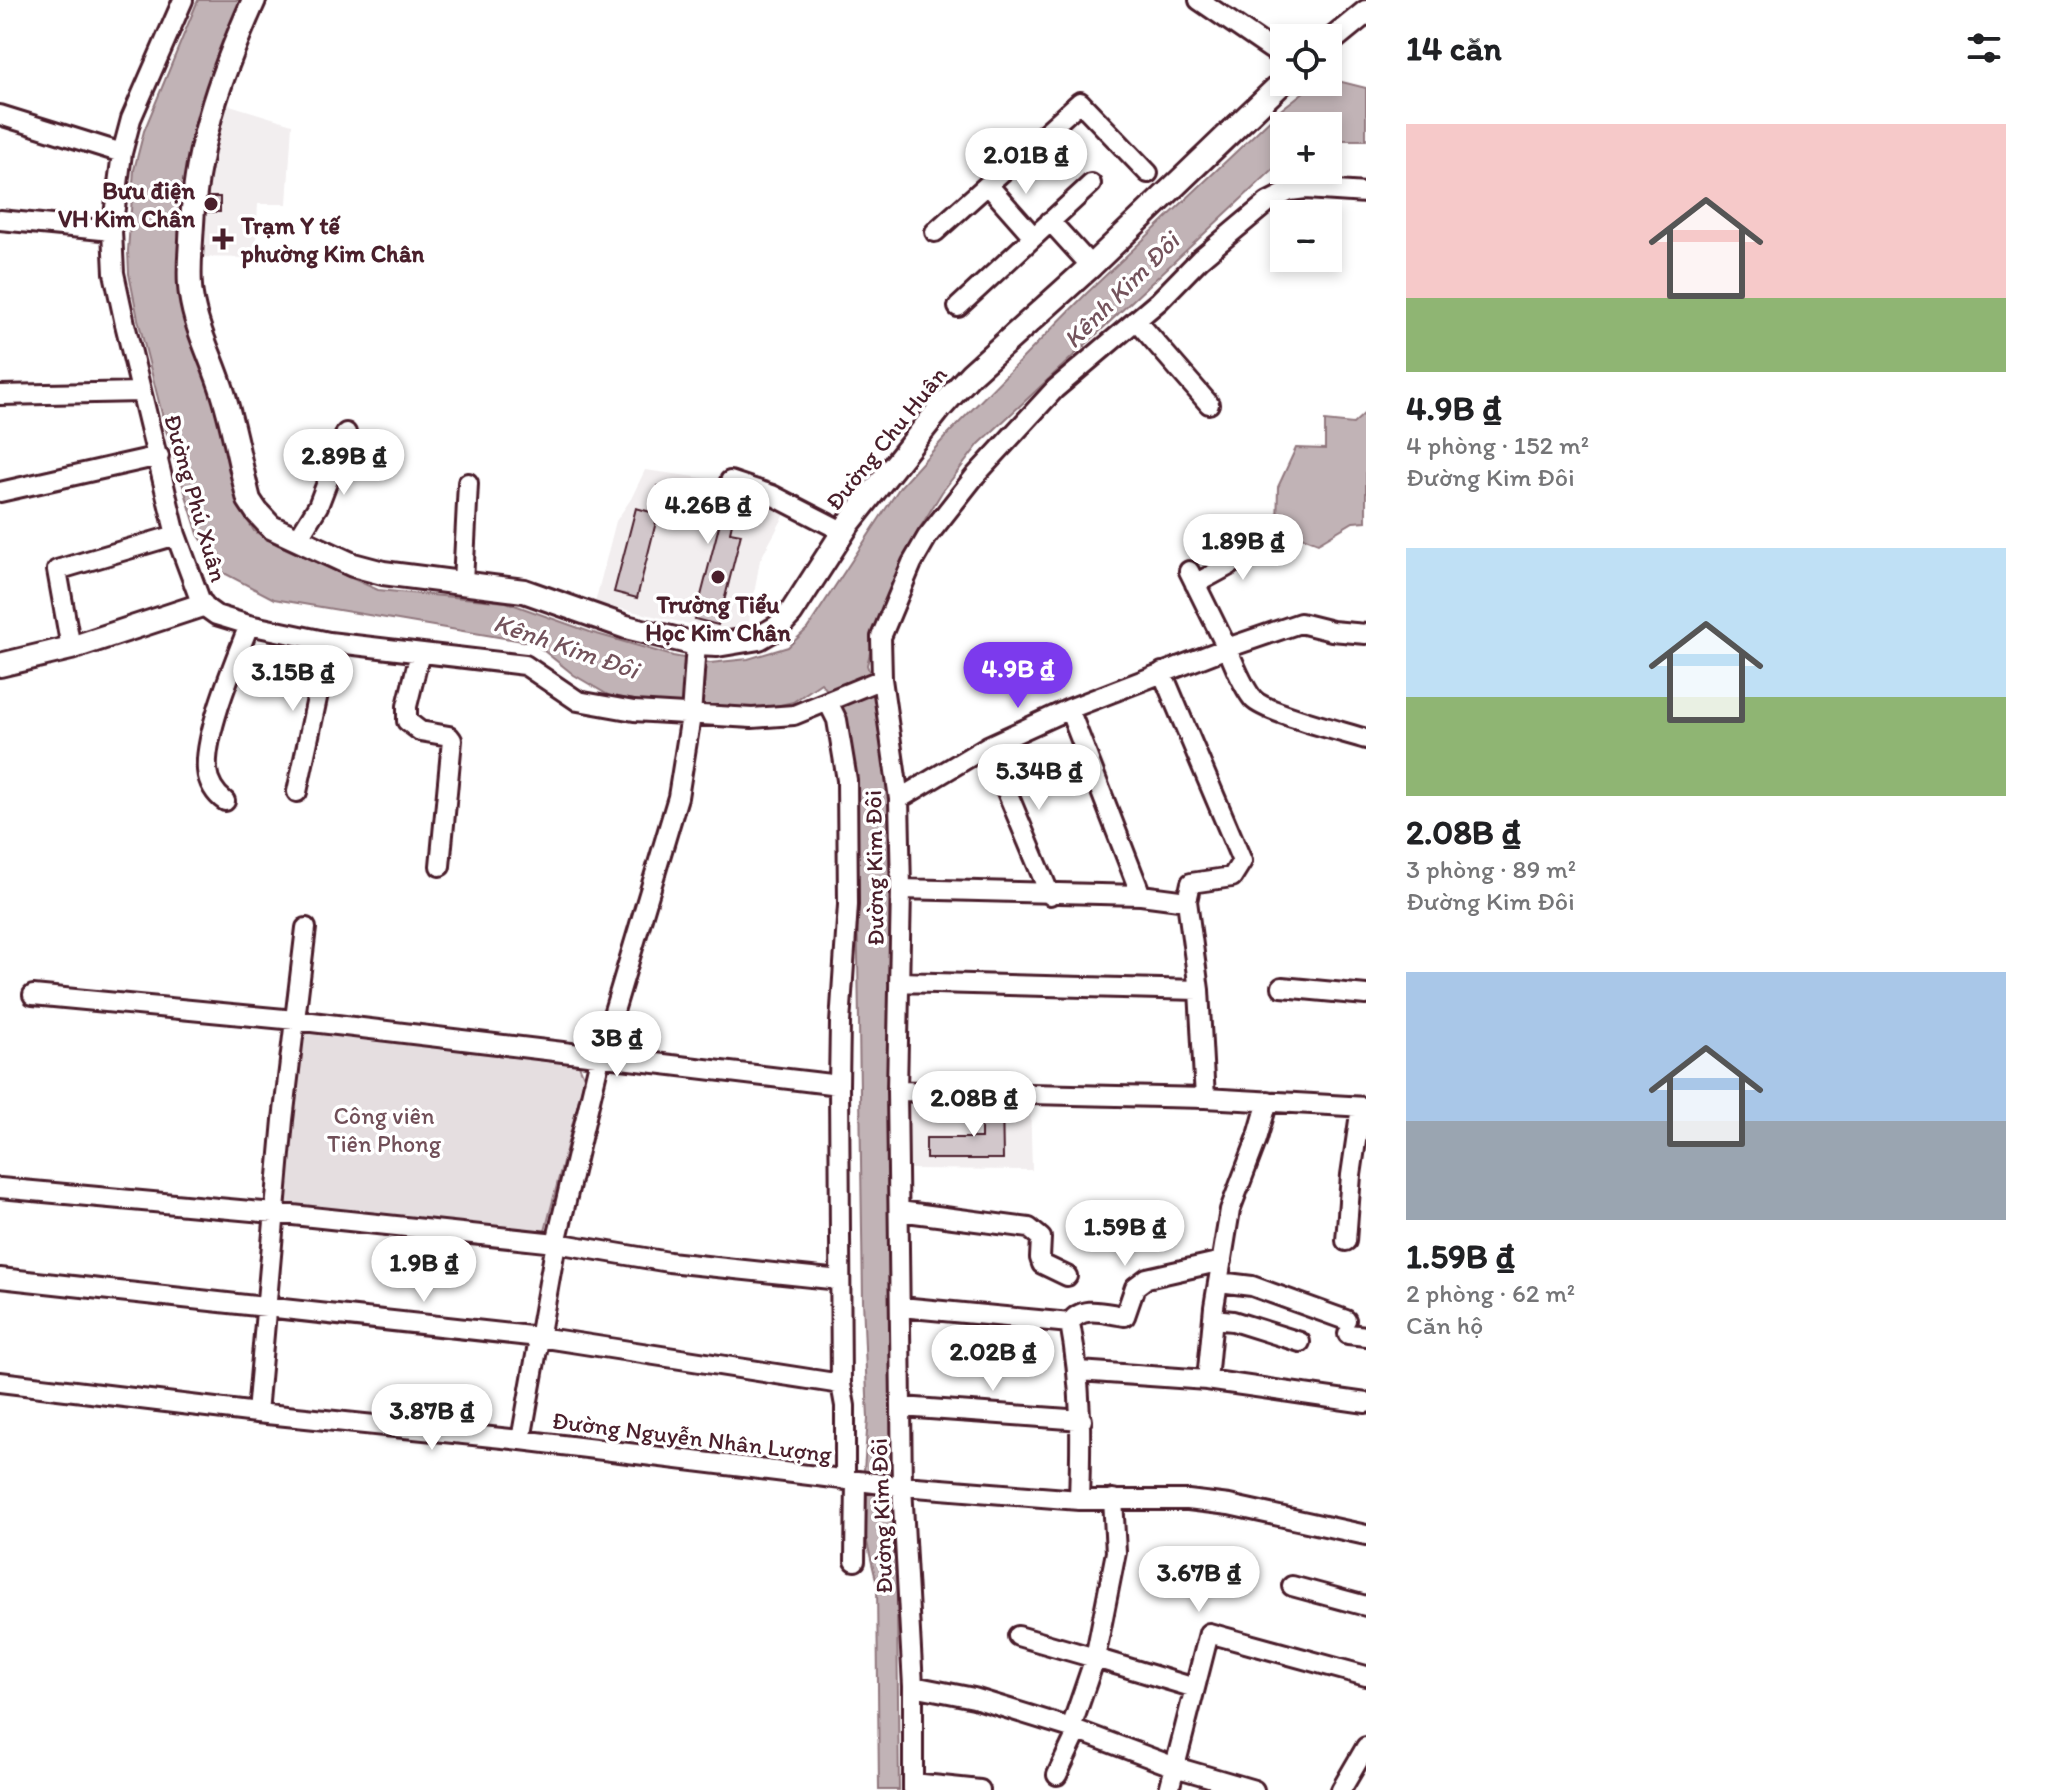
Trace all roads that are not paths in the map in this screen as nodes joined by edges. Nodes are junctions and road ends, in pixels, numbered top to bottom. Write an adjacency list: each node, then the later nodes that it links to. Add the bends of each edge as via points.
1 (183, 0): 9 (street, Đường Phú Xuân, via 131,119)
2 (254, 0): 32 (main road, Đường Chu Huân, via 213,100 202,145 191,220 191,294 249,500 271,527)
3 (1199, 0): 6 (street)
4 (1366, 12): 5 (main road)
5 (1342, 32)
6 (1270, 48)
7 (1270, 94): 19 (main road, Đường Chu Huân)
8 (0, 115): 9 (street)
9 (122, 153): 16 (street, Đường Phú Xuân)
10 (1148, 173): 12 (street, via 1080,102)
11 (1091, 184): 15 (street)
12 (988, 185): 17 (street); 18 (street)
13 (1366, 193): 21 (street, Đường Kim Đôi, via 1319,189 1281,194 1212,248)
14 (0, 220): 16 (street)
15 (1050, 221): 18 (street); 19 (street)
16 (112, 231): 22 (street, Đường Phú Xuân, via 119,302)
17 (935, 232)
18 (1033, 236): 20 (street)
19 (1091, 266): 30 (main road, Đường Chu Huân, via 951,396)
20 (958, 307)
21 (1136, 320): 24 (street); 45 (street, Đường Kim Đôi, via 1055,389 927,537 881,637)
22 (141, 392): 23 (street); 26 (street, Đường Phú Xuân)
23 (0, 395)
24 (1209, 404)
25 (346, 433): 32 (street, via 318,506)
26 (159, 456): 29 (street); 31 (street, Đường Phú Xuân)
27 (730, 481): 30 (street, via 772,495)
28 (468, 483): 34 (street)
29 (0, 492)
30 (844, 532): 39 (main road, Đường Chu Huân, via 778,627 759,638)
31 (176, 535): 35 (street, Đường Phú Xuân); 40 (street, via 57,570)
32 (297, 540): 34 (main road, Đường Chu Huân, via 383,573)
33 (1272, 542): 41 (street, via 1192,578)
34 (463, 582): 39 (main road, Đường Chu Huân, via 524,591 626,627)
35 (202, 605): 36 (street, Đường Phú Xuân); 40 (main road)
36 (249, 625): 38 (street, Đường Phú Xuân); 53 (street, via 226,685 206,769)
37 (1366, 634): 41 (street, via 1300,623)
38 (329, 642): 42 (street, Đường Phú Xuân); 51 (street)
39 (696, 644): 48 (street)
40 (71, 648): 43 (main road)
41 (1227, 648): 44 (street); 49 (street, via 1255,701)
42 (420, 653): 48 (street, Đường Phú Xuân, via 525,665 587,704); 54 (street, via 407,721 420,731 452,740)
43 (0, 665)
44 (1162, 672): 47 (street); 58 (street, via 1242,861 1232,877 1191,883)
45 (877, 680): 46 (street, Đường Phú Xuân); 52 (street, Đường Kim Đôi)
46 (828, 702): 48 (street, Đường Phú Xuân, via 794,715); 67 (street, via 846,766 848,905)
47 (1069, 709): 50 (street); 57 (street)
48 (691, 716): 66 (street, via 678,797)
49 (1366, 739)
50 (988, 746): 52 (street); 56 (street)
51 (297, 792)
52 (899, 799): 55 (street, Đường Kim Đôi)
53 (225, 801)
54 (440, 866)
55 (901, 889): 56 (street); 60 (street, Đường Kim Đôi)
56 (1050, 895): 57 (street)
57 (1141, 895): 58 (street)
58 (1187, 901): 62 (street)
59 (306, 928): 65 (street)
60 (899, 982): 62 (street); 68 (street, Đường Kim Đôi)
61 (1282, 987): 64 (street)
62 (1199, 990): 69 (street)
63 (33, 995): 65 (street)
64 (1366, 995)
65 (295, 1020): 66 (street); 74 (street)
66 (600, 1058): 67 (street); 76 (street)
67 (839, 1085): 80 (street)
68 (897, 1091): 69 (street); 73 (street, Đường Kim Đôi)
69 (1205, 1098): 70 (street)
70 (1268, 1101): 71 (street); 77 (street, via 1230,1210)
71 (1364, 1107): 75 (street)
72 (0, 1188): 74 (street)
73 (899, 1211): 78 (street, via 1029,1228 1041,1238 1042,1264); 82 (street, Đường Kim Đôi)
74 (274, 1213): 76 (street); 83 (street)
75 (1346, 1241)
76 (556, 1243): 80 (street, via 669,1262); 87 (street)
77 (1222, 1261): 81 (street); 85 (street, via 1147,1278 1135,1287 1125,1316 1086,1311 1075,1314)
78 (1067, 1276)
79 (0, 1278): 83 (street)
80 (840, 1280): 92 (street)
81 (1219, 1282): 84 (street); 86 (street, via 1252,1286)
82 (901, 1307): 85 (street); 94 (street, Đường Kim Đôi)
83 (266, 1308): 87 (street); 95 (street)
84 (1213, 1319): 88 (street); 90 (street)
85 (1070, 1323): 89 (street)
86 (1353, 1330)
87 (539, 1337): 92 (street); 97 (street)
88 (1300, 1342)
89 (1079, 1371): 90 (street); 96 (street)
90 (1207, 1380): 93 (street)
91 (0, 1382): 95 (street, Đường Nguyễn Nhân Lượng)
92 (841, 1384): 98 (street)
93 (1366, 1403)
94 (902, 1407): 96 (street); 99 (street, Đường Kim Đôi)
95 (257, 1413): 97 (street, Đường Nguyễn Nhân Lượng)
96 (1082, 1420): 101 (street)
97 (521, 1440): 98 (street, Đường Nguyễn Nhân Lượng)
98 (856, 1481): 99 (street, Đường Nguyễn Nhân Lượng); 103 (street)
99 (897, 1486): 101 (street, Đường Nguyễn Nhân Lượng); 109 (street, Đường Kim Đôi)
100 (1113, 1499): 101 (street, Đường Nguyễn Nhân Lượng); 102 (street, Đường Nguyễn Nhân Lượng, via 1229,1505); 107 (street, via 1116,1552)
101 (1079, 1500)
102 (1366, 1535)
103 (855, 1561)
104 (1292, 1586): 105 (street)
105 (1366, 1606)
106 (1018, 1636): 107 (street)
107 (1095, 1658): 110 (street); 111 (street)
108 (1366, 1676): 110 (street, via 1209,1633)
109 (913, 1686): 111 (street, via 974,1698); 115 (street, Đường Kim Đôi)
110 (1195, 1688): 113 (street)
111 (1071, 1728): 113 (street); 114 (street, via 1075,1737)
112 (1366, 1747): 119 (street)
113 (1175, 1767): 117 (street); 118 (street)
114 (1057, 1775)
115 (913, 1787): 116 (street)
116 (980, 1790)
117 (1169, 1790)
118 (1254, 1790)
119 (1341, 1790)

